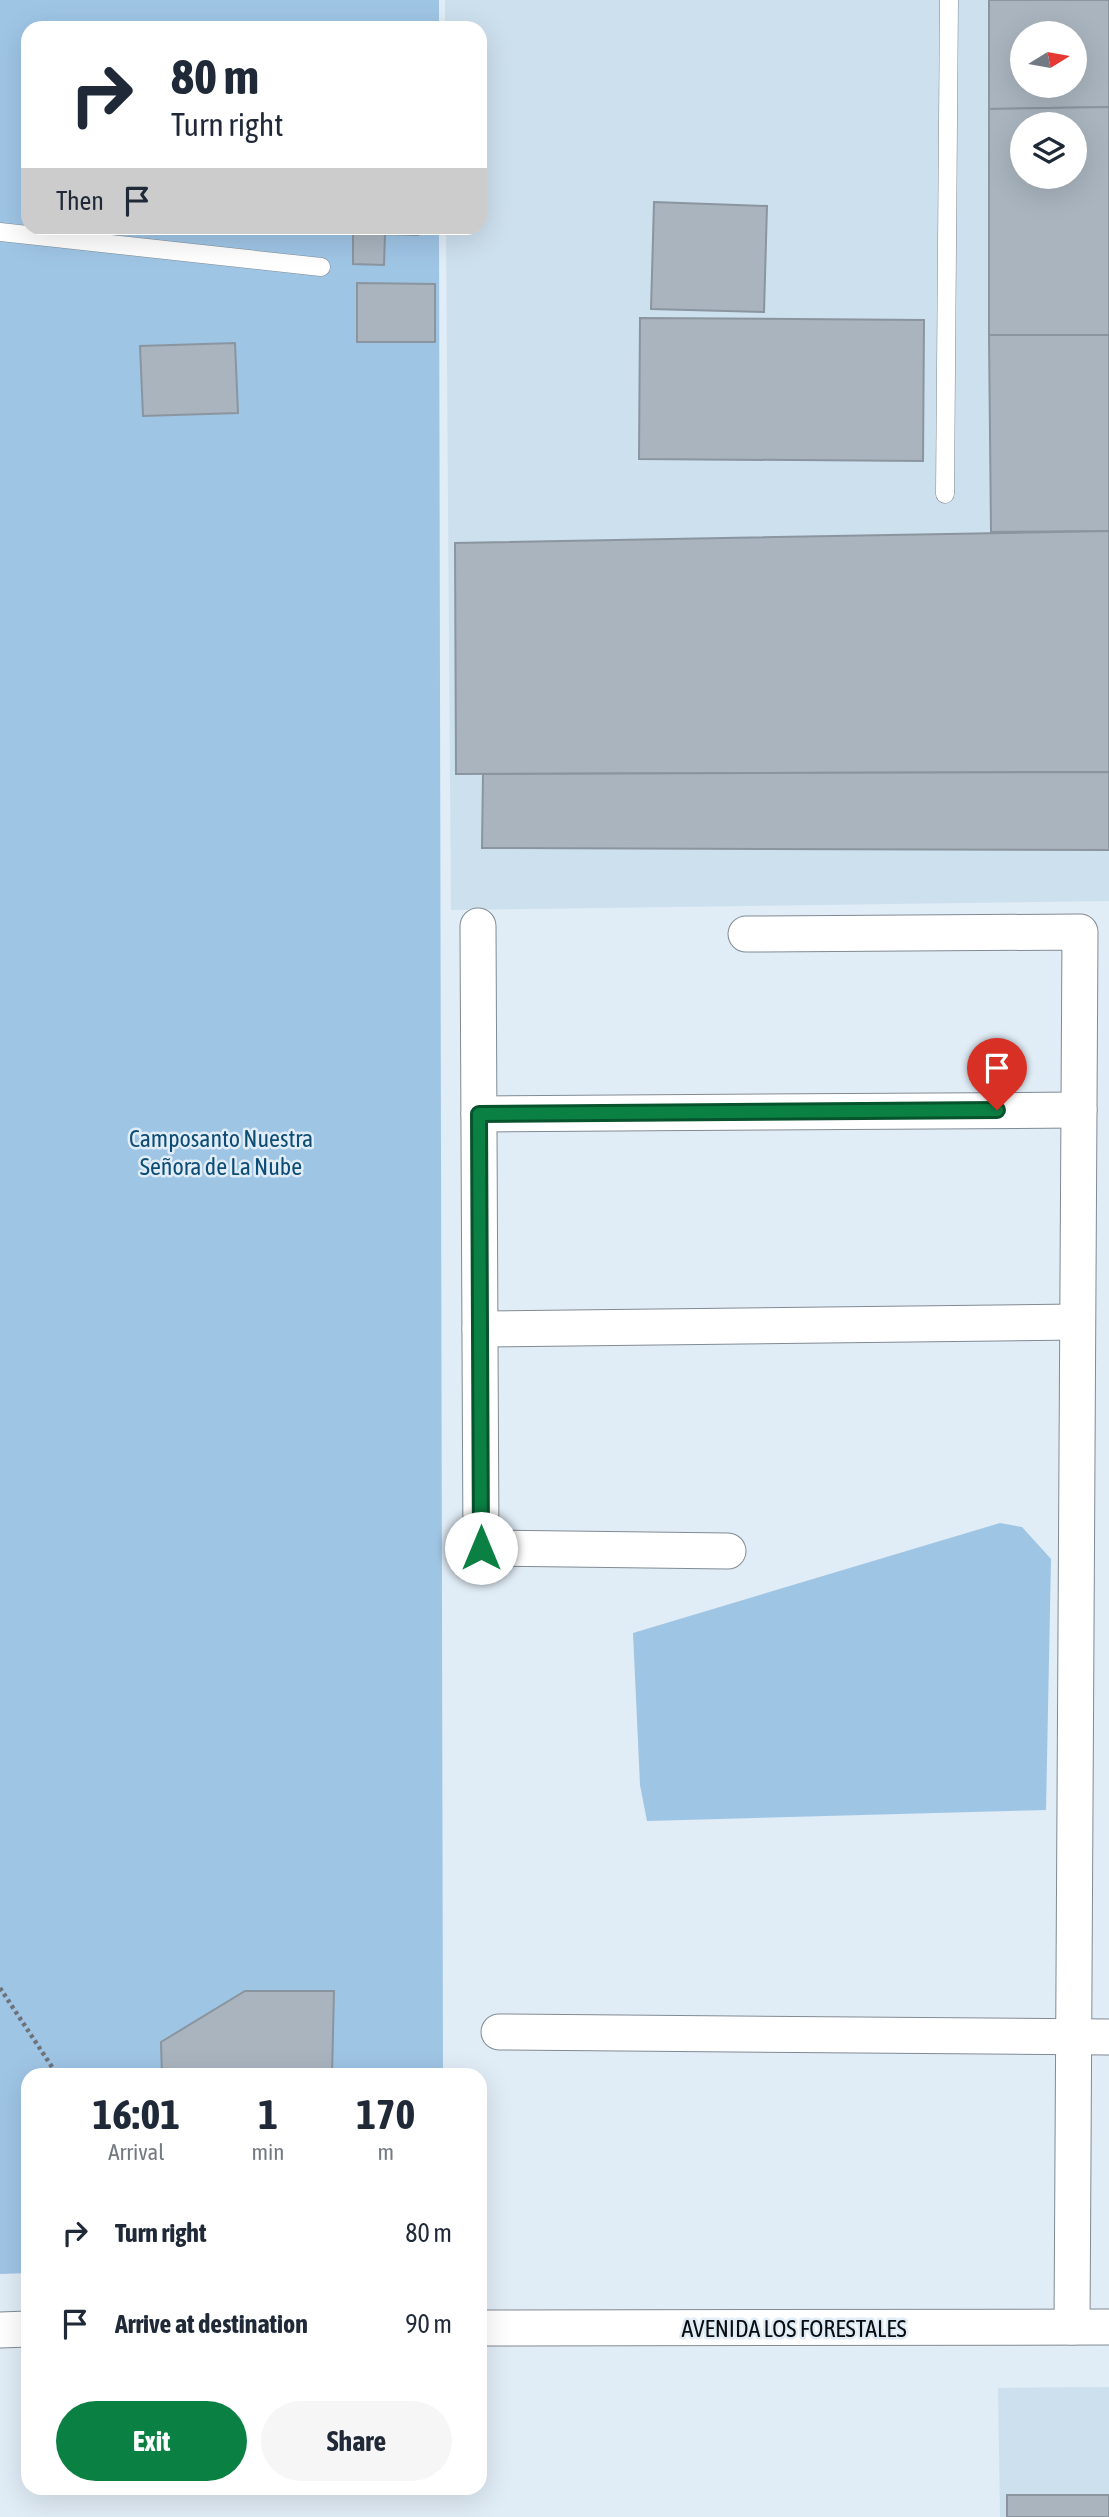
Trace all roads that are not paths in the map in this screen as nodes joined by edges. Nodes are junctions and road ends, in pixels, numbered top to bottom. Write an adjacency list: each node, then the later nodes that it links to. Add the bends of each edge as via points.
1 (949, 0): 6 (lane)
2 (0, 232): 3 (lane)
3 (21, 234)
4 (28, 235): 5 (lane)
5 (321, 267)
6 (945, 494)
7 (478, 926): 10 (street)
8 (746, 934): 9 (street, via 1080,932)
9 (1079, 1110): 10 (street); 11 (street)
10 (479, 1114): 12 (street)
11 (1077, 1322): 12 (street); 15 (street)
12 (480, 1329): 13 (street, via 481,1548)
13 (729, 1551)
14 (499, 2032): 15 (street)
15 (1074, 2037): 16 (street); 17 (street)
16 (1109, 2038)
17 (1072, 2327): 18 (street, AVENIDA LOS FORESTALES); 19 (street, AVENIDA LOS FORESTALES)
18 (1109, 2327)
19 (487, 2328)
20 (21, 2329): 21 (street)
21 (0, 2330)

